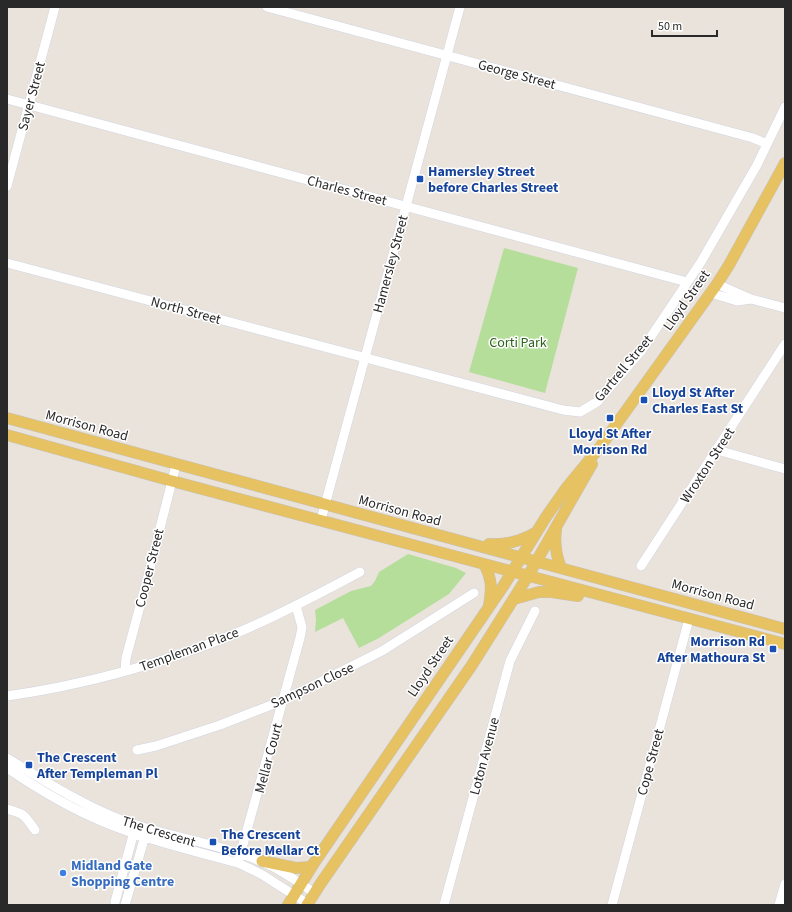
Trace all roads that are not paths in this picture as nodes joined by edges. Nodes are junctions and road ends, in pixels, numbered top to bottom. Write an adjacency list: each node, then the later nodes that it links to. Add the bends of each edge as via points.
1 (55, 7): 6 (street, Sayer Street)
2 (267, 7): 4 (street, George Street)
3 (460, 7): 4 (street, Hamersley Street)
4 (447, 56): 8 (street, George Street, via 753,138); 11 (street, Hamersley Street)
5 (7, 99): 6 (street, Charles Street)
6 (29, 105): 10 (street, Sayer Street); 11 (street, Charles Street)
7 (785, 107): 8 (street, Gartrell Street)
8 (767, 144): 13 (street, Gartrell Street, via 701,262)
9 (785, 163): 14 (main road, Lloyd Street)
10 (7, 186)
11 (406, 206): 13 (street, Charles Street); 17 (street, Hamersley Street)
12 (7, 263): 17 (street, North Street)
13 (687, 282): 17 (street, Gartrell Street, via 642,350 597,402 580,412 556,408)
14 (714, 288): 15 (street, via 737,301 751,299); 20 (main road, Lloyd Street)
15 (785, 308)
16 (785, 344): 21 (street, Wroxton Street)
17 (365, 357): 25 (street, Hamersley Street)
18 (7, 418): 22 (main road, Morrison Road)
19 (7, 435): 24 (main road)
20 (600, 447): 27 (main road, Lloyd Street, via 588,474); 28 (main road, Lloyd Street, via 567,487)
21 (717, 450): 23 (street); 33 (street, Wroxton Street)
22 (176, 465): 24 (street, Cooper Street); 25 (main road, Morrison Road)
23 (785, 469)
24 (172, 481): 26 (main road); 47 (street, Cooper Street, via 126,658)
25 (325, 505): 26 (street, Hamersley Street); 29 (main road, Morrison Road)
26 (321, 520): 32 (main road)
27 (556, 528): 31 (main road, Lloyd Street); 34 (main road, via 554,542)
28 (536, 533): 29 (main road, via 510,544); 30 (main road, Lloyd Street)
29 (472, 544): 30 (main road, Morrison Road)
30 (521, 557): 31 (main road, Morrison Road); 35 (main road, Lloyd Street)
31 (536, 561): 34 (main road, Morrison Road); 37 (main road, Lloyd Street)
32 (484, 564): 35 (main road); 42 (main road, via 490,574 492,585)
33 (641, 566)
34 (561, 568): 45 (main road, Morrison Road)
35 (513, 571): 37 (main road); 42 (main road, Lloyd Street)
36 (360, 572): 41 (street, Templeman Place)
37 (528, 576): 39 (main road); 40 (main road, Lloyd Street)
38 (474, 593): 49 (street, Sampson Close, via 382,651)
39 (600, 595): 40 (main road, via 586,598 539,592); 44 (main road)
40 (514, 599): 63 (main road, Lloyd Street, via 320,883)
41 (296, 606): 47 (street, Templeman Place, via 232,635); 49 (street, Mellar Court, via 302,626)
42 (489, 607): 60 (main road, Lloyd Street)
43 (535, 611): 69 (street, Loton Avenue, via 510,661)
44 (689, 619): 46 (main road); 70 (street, Cope Street)
45 (785, 629)
46 (785, 644)
47 (125, 672): 48 (street, Templeman Place)
48 (7, 696)
49 (284, 700): 50 (street, Sampson Close, via 220,725); 57 (street, Mellar Court)
50 (137, 750)
51 (7, 758): 54 (street, The Crescent, via 79,801)
52 (7, 768): 54 (street, The Crescent, via 72,808 106,823)
53 (7, 810): 55 (street, via 24,814)
54 (135, 829): 56 (street, The Crescent); 57 (street, The Crescent); 65 (street)
55 (35, 830)
56 (145, 836): 59 (street, The Crescent); 67 (street)
57 (241, 853): 58 (street, The Crescent); 59 (street, Mellar Court)
58 (262, 861): 60 (main road, via 296,868 310,867); 61 (street, The Crescent)
59 (238, 863): 64 (street, The Crescent, via 251,868)
60 (314, 863): 61 (main road, Lloyd Street)
61 (301, 884): 63 (street, The Crescent); 64 (main road, Lloyd Street)
62 (785, 884): 71 (street)
63 (315, 894): 66 (main road, Lloyd Street)
64 (294, 895): 66 (street, The Crescent); 68 (main road, Lloyd Street)
65 (115, 902)
66 (308, 904)
67 (125, 905)
68 (288, 905)
69 (444, 905)
70 (612, 905)
71 (779, 905)

